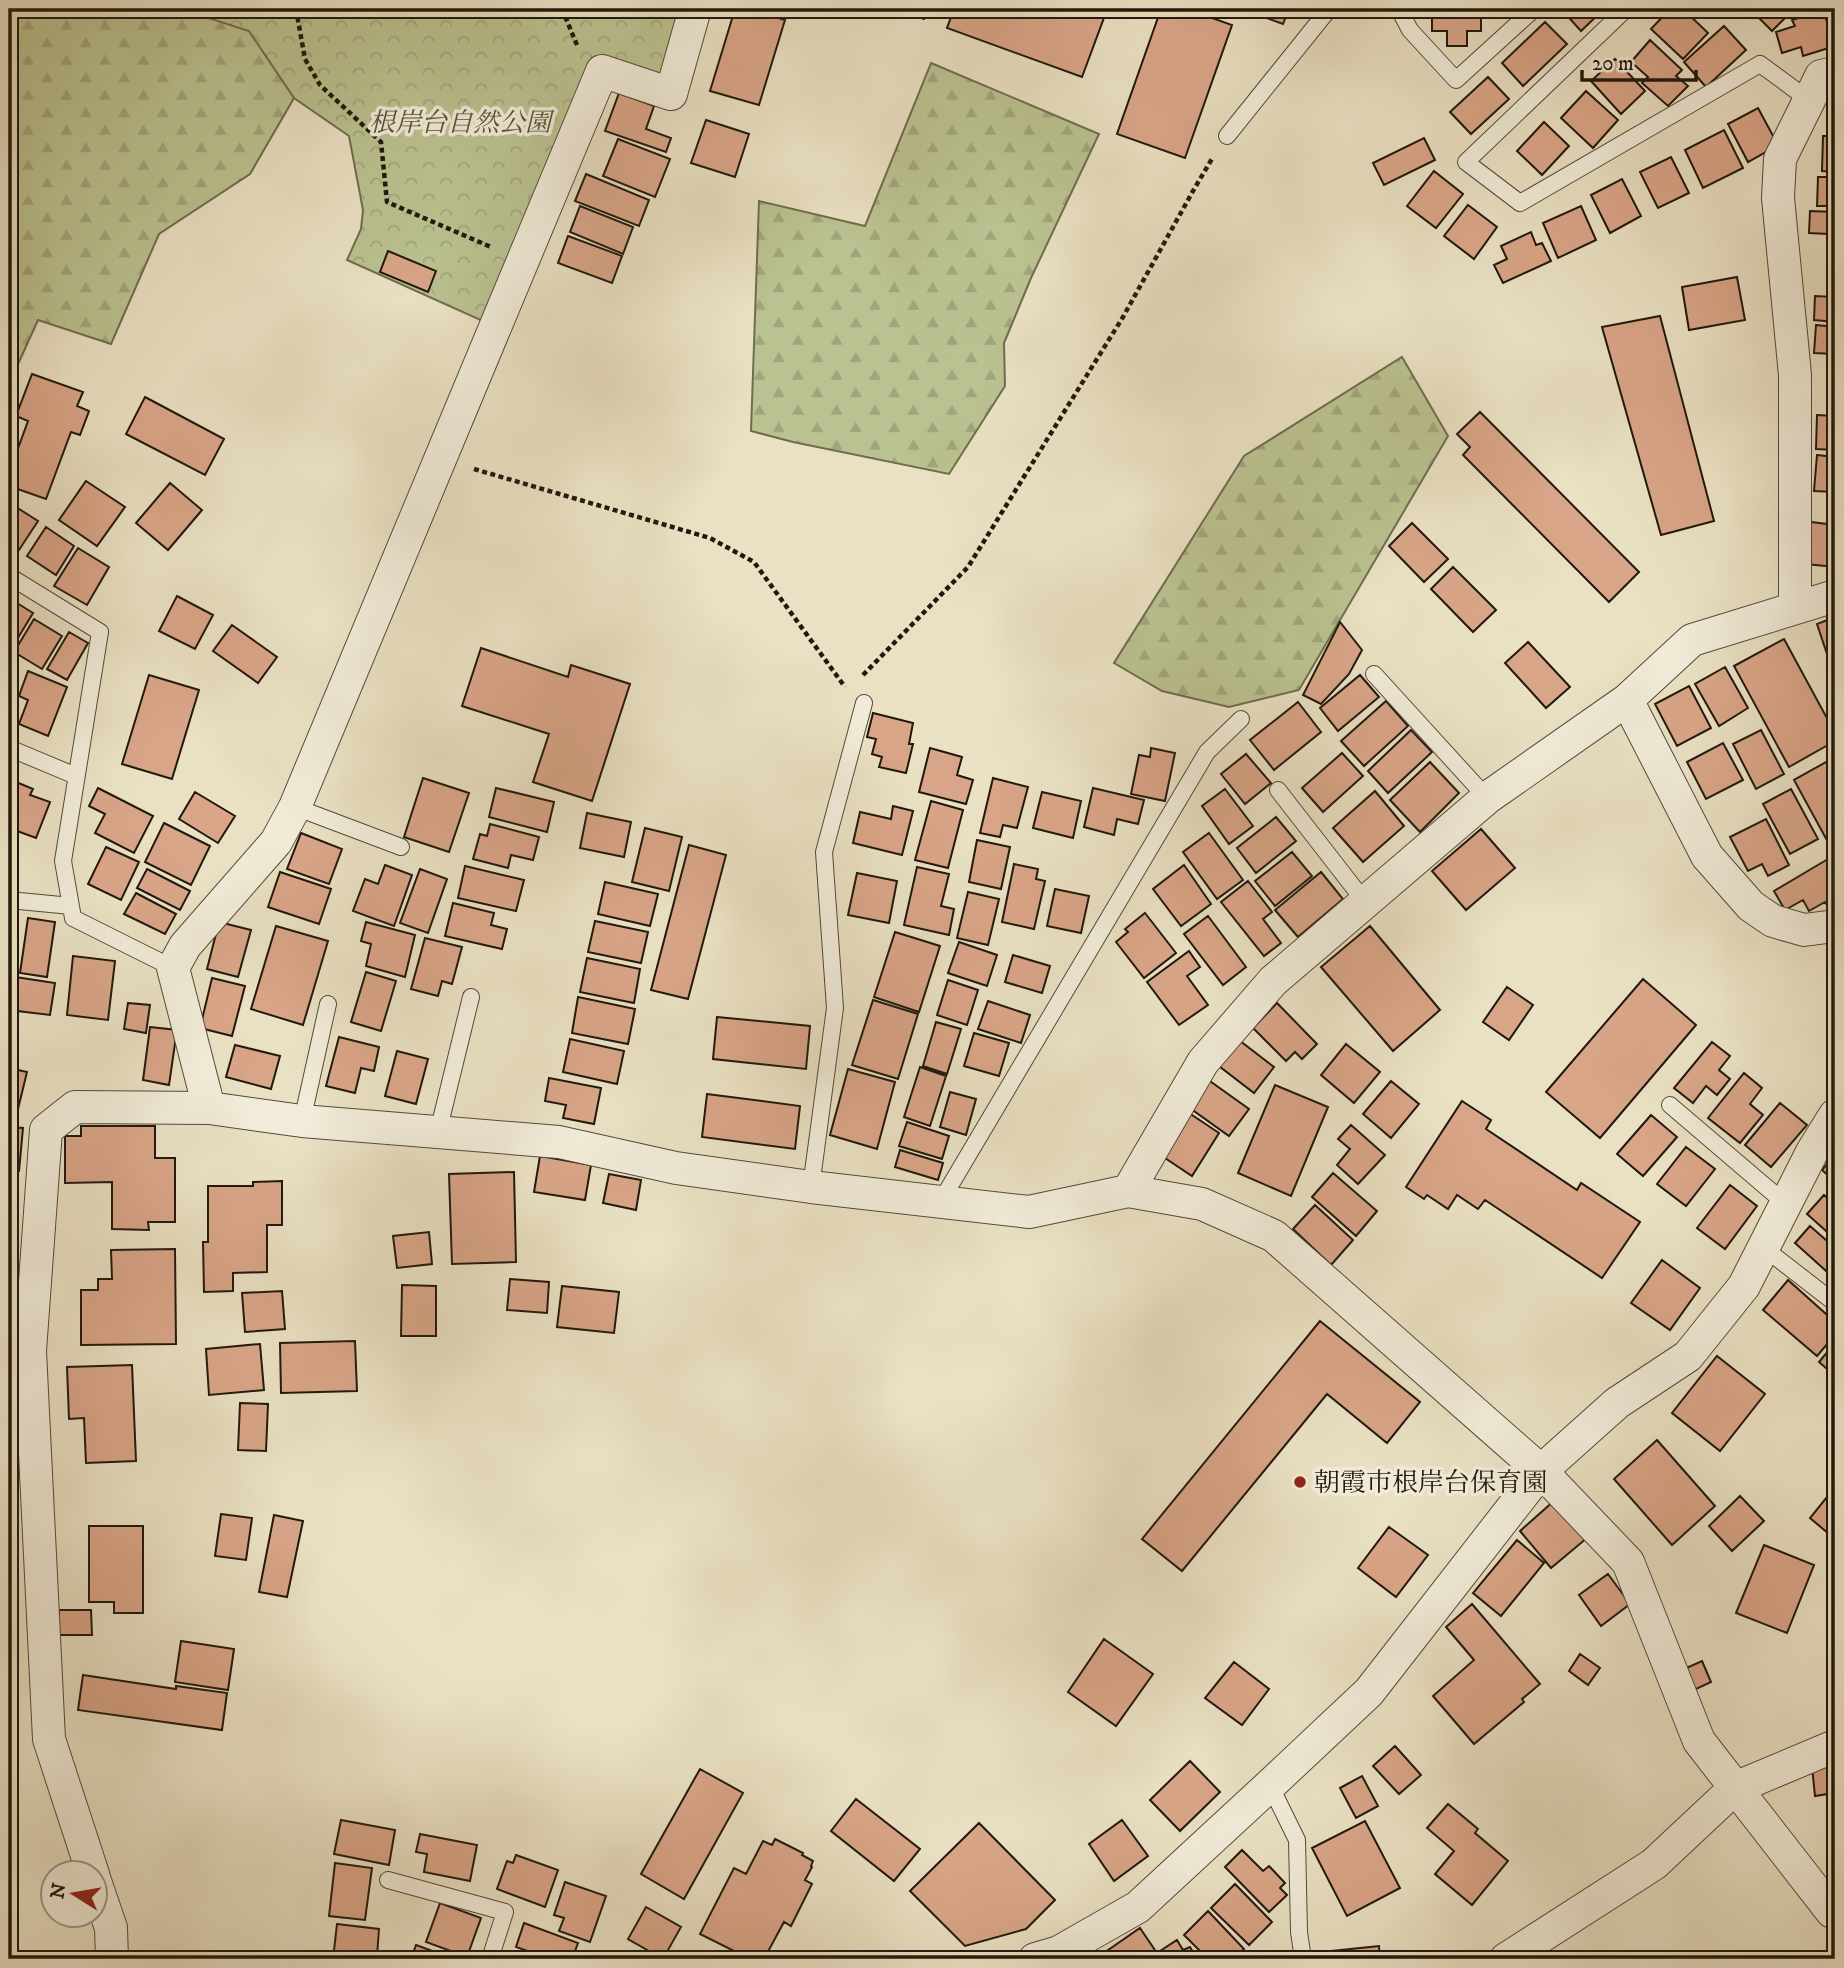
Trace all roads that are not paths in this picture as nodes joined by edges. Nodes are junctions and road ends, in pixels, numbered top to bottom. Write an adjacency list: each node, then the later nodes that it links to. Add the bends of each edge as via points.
1 (695, 9): 20 (street, via 671,94 603,71)
2 (1329, 9): 8 (lane)
3 (1399, 9): 4 (lane, via 1410,30 1456,80)
4 (1534, 9)
5 (1626, 9): 7 (lane, via 1466,162 1520,203 1760,64)
6 (1835, 73): 7 (street, via 1821,76)
7 (1809, 100): 11 (street, via 1780,159 1778,198 1795,374)
8 (1227, 136)
9 (9, 576): 17 (lane, via 100,632)
10 (1835, 596): 11 (street)
11 (1795, 608): 13 (street, via 1692,639)
12 (1374, 674): 19 (lane)
13 (1627, 700): 19 (street); 25 (street, via 1707,856 1751,906 1773,921 1804,930)
14 (864, 703): 34 (lane, via 824,852 835,1008)
15 (1241, 719): 36 (lane, via 1207,752)
16 (9, 748): 17 (lane)
17 (76, 776): 24 (lane, via 62,861)
18 (1278, 790): 23 (lane)
19 (1486, 798): 23 (street)
20 (295, 807): 21 (lane); 26 (street, via 276,842 185,946)
21 (401, 847)
22 (9, 900): 24 (lane)
23 (1365, 902): 35 (street, via 1273,981 1203,1062)
24 (71, 906): 26 (lane, via 73,918)
25 (1835, 926)
26 (173, 968): 30 (street)
27 (471, 997): 33 (lane)
28 (328, 1004): 32 (lane)
29 (1670, 1105): 37 (lane)
30 (209, 1108): 32 (street); 40 (street, via 75,1107 46,1130)
31 (1835, 1115): 37 (street)
32 (302, 1121): 33 (street)
33 (438, 1132): 34 (street, via 559,1142 676,1168)
34 (811, 1187): 36 (street)
35 (1128, 1191): 36 (street, via 1029,1212); 41 (street, via 1202,1204 1273,1236)
36 (941, 1201)
37 (1786, 1204): 38 (street)
38 (1764, 1248): 39 (lane); 41 (street, via 1744,1286 1688,1356 1617,1403)
39 (1835, 1303)
40 (19, 1352): 45 (street, via 49,1739)
41 (1541, 1471): 43 (street, via 1369,1692); 44 (street, via 1628,1562 1699,1741)
42 (1835, 1745): 44 (street)
43 (1270, 1785): 51 (street, via 1138,1907 1059,1952); 52 (lane, via 1297,1840)
44 (1735, 1788): 47 (street); 53 (street, via 1654,1864)
45 (89, 1860)
46 (388, 1880): 50 (lane, via 505,1912)
47 (1835, 1911)
48 (108, 1919): 49 (street)
49 (112, 1959)
50 (490, 1959)
51 (1035, 1959)
52 (1303, 1959)
53 (1506, 1959)

